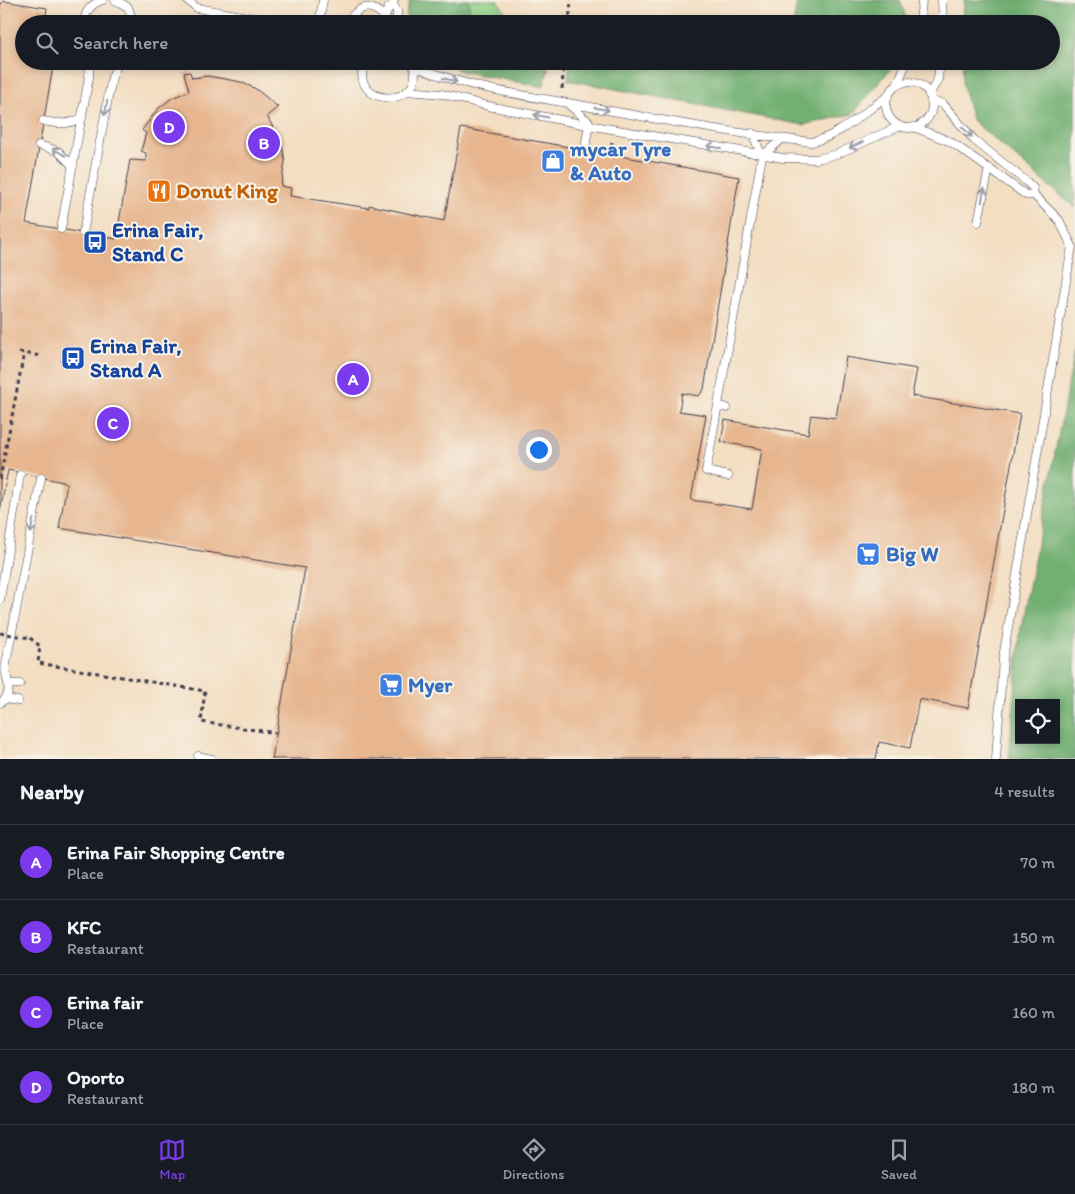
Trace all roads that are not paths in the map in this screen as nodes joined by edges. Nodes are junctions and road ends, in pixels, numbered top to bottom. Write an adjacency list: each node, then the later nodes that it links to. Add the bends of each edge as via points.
1 (103, 0): 7 (lane)
2 (115, 0): 10 (lane, via 128,7)
3 (188, 0): 11 (lane, via 197,8)
4 (322, 0): 12 (lane)
5 (922, 0): 17 (lane)
6 (942, 0): 18 (lane)
7 (89, 3): 9 (lane)
8 (393, 3): 15 (lane); 16 (lane)
9 (86, 15)
10 (132, 15)
11 (236, 15)
12 (320, 15)
13 (352, 15): 14 (lane, via 364,7)
14 (381, 15)
15 (386, 15)
16 (397, 15)
17 (921, 15)
18 (943, 15)
19 (89, 70): 31 (lane)
20 (115, 70): 46 (lane, one-way to 46)
21 (364, 70): 27 (lane, via 365,84 376,96 393,99)
22 (413, 70): 27 (lane, via 414,79)
23 (428, 70): 30 (lane, one-way to 30, via 458,82)
24 (903, 70): 26 (lane)
25 (939, 70): 29 (lane)
26 (897, 85): 28 (lane); 29 (lane, via 919,84)
27 (407, 91): 33 (lane, one-way to 27, via 442,94)
28 (888, 96): 34 (lane, via 887,110); 37 (lane, via 829,138 812,142)
29 (930, 98): 35 (lane, via 930,114); 43 (lane, one-way to 43, via 942,104 974,140 1027,182)
30 (566, 103): 33 (lane, via 586,118); 36 (lane, one-way to 36)
31 (82, 118): 32 (lane, via 61,125); 41 (lane)
32 (44, 121)
33 (589, 125): 39 (lane); 40 (lane, one-way to 33)
34 (900, 126): 35 (lane); 40 (lane, one-way to 40, via 837,154 817,159)
35 (914, 127): 42 (lane, via 951,142)
36 (752, 133): 37 (lane); 40 (lane)
37 (782, 139): 40 (lane)
38 (40, 145): 41 (lane, one-way to 38, via 58,150)
39 (585, 149)
40 (762, 156): 47 (lane)
41 (74, 166): 45 (lane)
42 (989, 168): 43 (lane, via 1026,195); 44 (lane, one-way to 42)
43 (1034, 195): 59 (lane, via 1065,229 1072,253 1004,658)
44 (978, 222)
45 (62, 230)
46 (83, 233)
47 (718, 405): 48 (lane); 50 (lane, via 706,471)
48 (727, 408)
49 (20, 475): 52 (lane)
50 (728, 476)
51 (41, 478): 53 (lane, one-way to 53)
52 (0, 600)
53 (5, 679): 54 (lane); 56 (lane)
54 (20, 684)
55 (18, 701): 56 (lane)
56 (2, 703)
57 (198, 756): 58 (lane)
58 (212, 759)
59 (996, 759)

